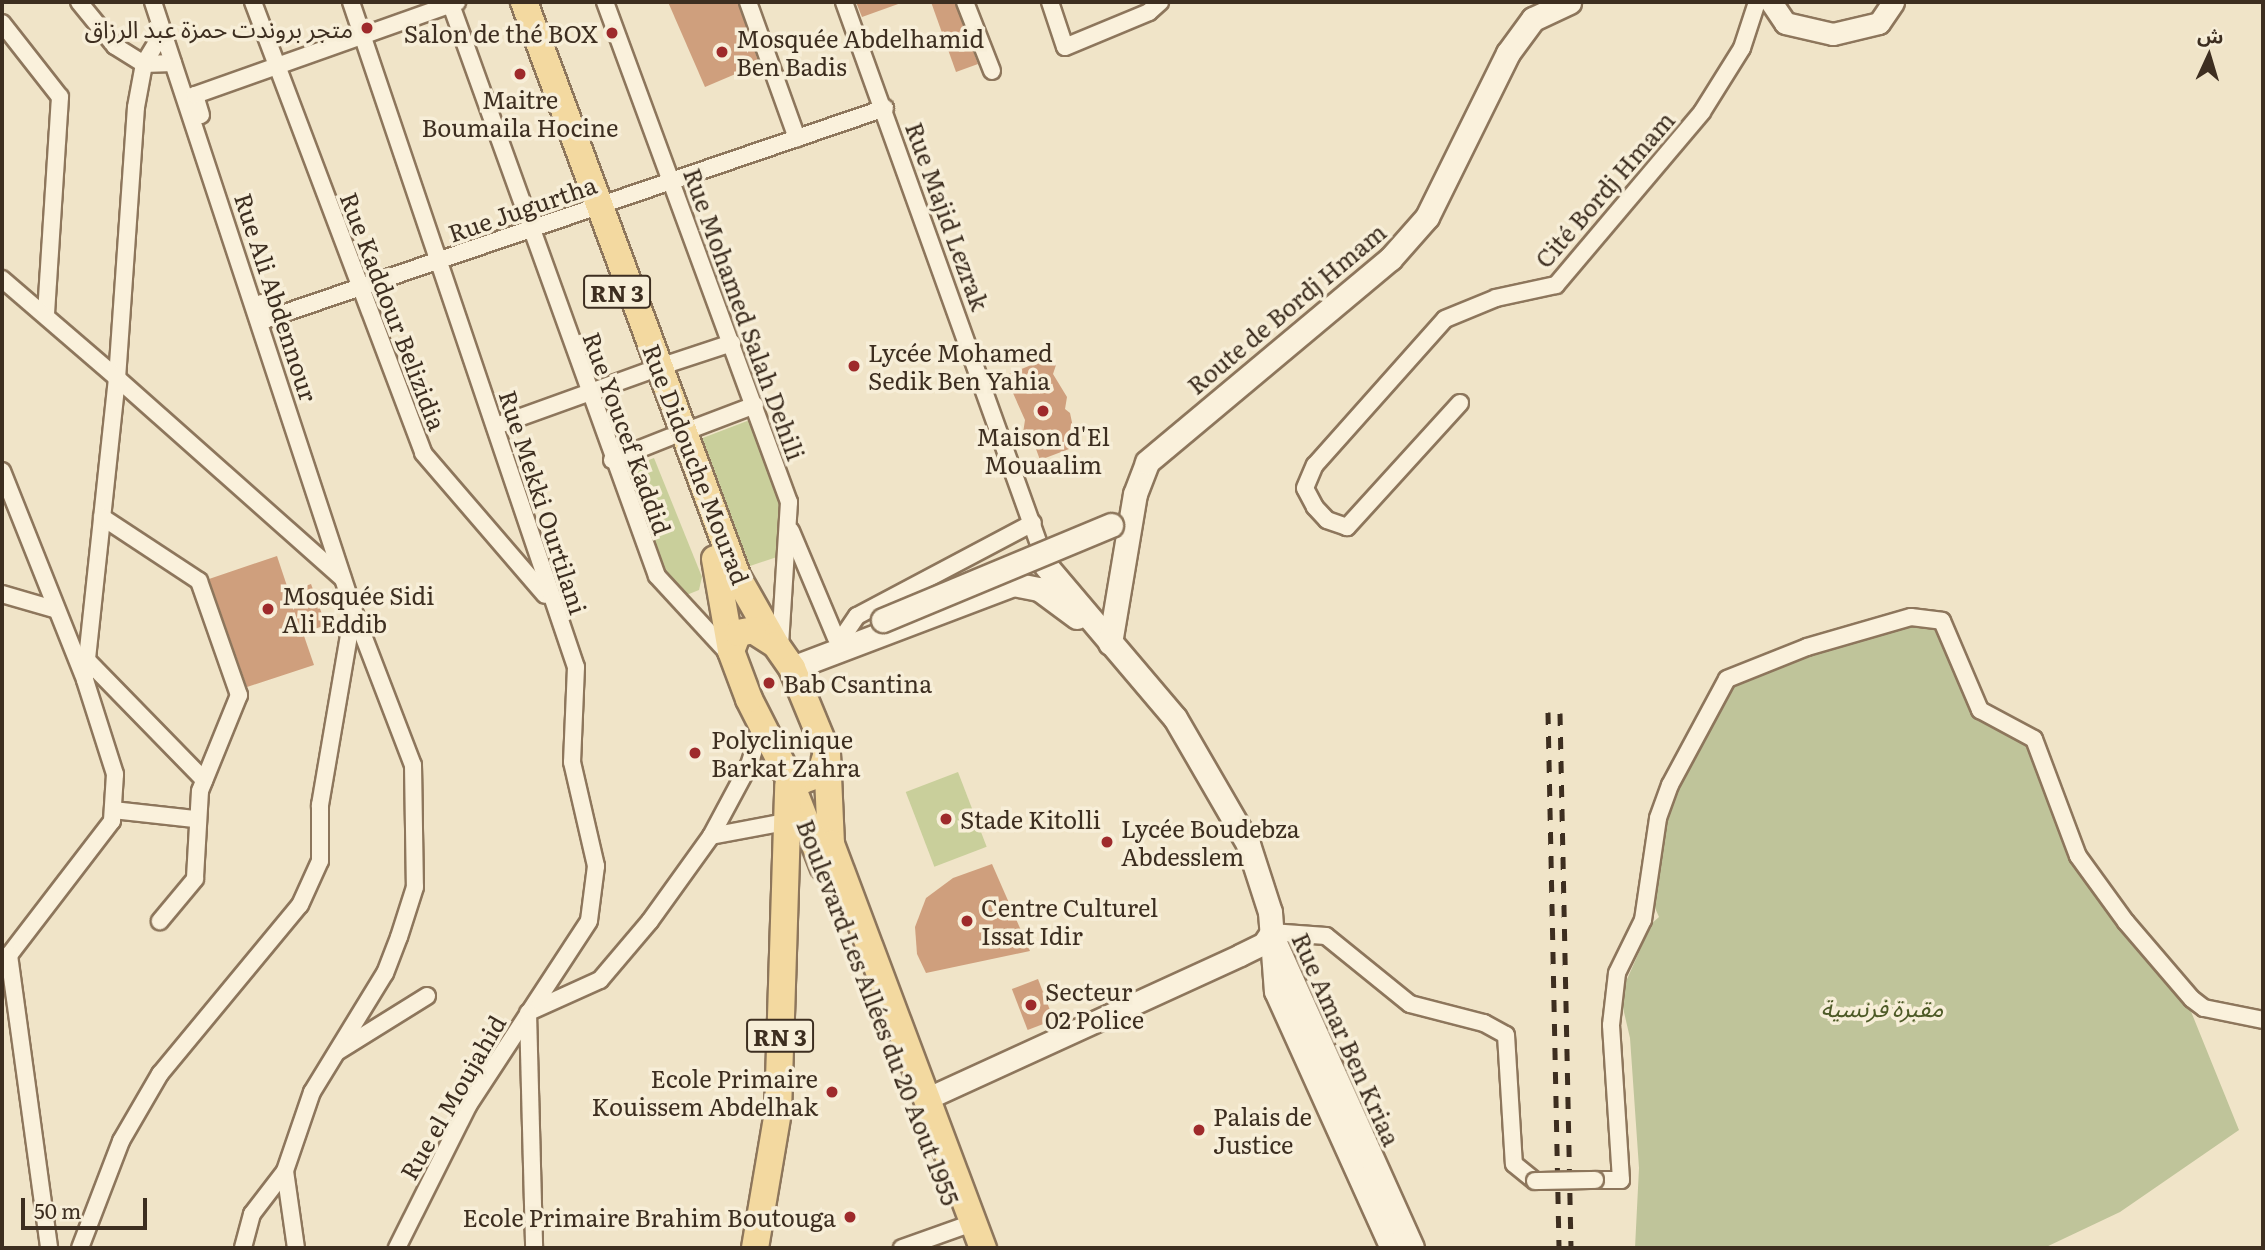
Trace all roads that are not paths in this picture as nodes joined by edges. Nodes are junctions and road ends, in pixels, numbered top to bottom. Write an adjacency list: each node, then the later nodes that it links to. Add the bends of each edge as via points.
1 (79, 2): 22 (street, via 116,46)
2 (153, 2): 19 (street, Rue Ali Abdennour)
3 (253, 2): 23 (street, Rue Kaddour Belizidia)
4 (351, 2): 20 (street, Rue Mekki Ourtilani)
5 (453, 2): 20 (street); 31 (street, Rue Youcef Kaddid)
6 (512, 2): 28 (main road, Rue Didouche Mourad / RN 3)
7 (524, 2): 28 (main road, Rue Didouche Mourad / RN 3)
8 (605, 2): 27 (street, Rue Mohamed Salah Dehili)
9 (748, 2): 26 (street)
10 (844, 2): 25 (street, Rue Majid Lezrak)
11 (965, 2): 24 (street)
12 (1051, 2): 13 (street, via 1065,47 1149,12)
13 (1160, 2)
14 (1569, 2): 46 (main road, Route de Bordj Hmam, via 1533,19 1508,53 1455,167 1418,228 1390,259 1170,439 1147,462)
15 (1757, 2): 40 (street, Cité Bordj Hmam, via 1742,48 1702,112 1556,285 1496,298 1445,319 1315,465 1305,488 1315,507 1326,520 1347,527)
16 (1771, 2): 17 (street, via 1785,23 1833,34 1879,23)
17 (1893, 2)
18 (2, 23): 35 (street, via 60,97)
19 (163, 32): 21 (street, Rue Ali Abdennour); 22 (street)
20 (363, 35): 23 (street); 32 (street, Rue Mekki Ourtilani)
21 (173, 62): 22 (street); 29 (street, Rue Ali Abdennour)
22 (144, 64): 38 (street, via 128,182)
23 (276, 66): 29 (street, via 195,95 230,199); 34 (street, Rue Kaddour Belizidia)
24 (992, 71)
25 (885, 108): 26 (street, Rue Jugurtha); 48 (street, Rue Majid Lezrak)
26 (797, 138): 27 (street, Rue Jugurtha)
27 (671, 181): 28 (street, Rue Jugurtha); 36 (street, Rue Mohamed Salah Dehili)
28 (593, 207): 31 (street, Rue Jugurtha); 37 (main road, Rue Didouche Mourad / RN 3)
29 (226, 212): 30 (street, Rue Ali Abdennour)
30 (232, 230): 34 (street, Rue Jugurtha, via 242,236 267,319); 51 (street, Rue Ali Abdennour)
31 (529, 230): 32 (street, Rue Jugurtha); 39 (street, Rue Youcef Kaddid)
32 (440, 260): 34 (street, Rue Jugurtha); 42 (street, Rue Mekki Ourtilani)
33 (2, 279): 35 (street)
34 (360, 288): 53 (street, Rue Kaddour Belizidia, via 424,453)
35 (46, 314): 38 (street)
36 (732, 343): 37 (street); 41 (street, Rue Mohamed Salah Dehili)
37 (653, 369): 39 (street); 43 (main road, Rue Didouche Mourad / RN 3)
38 (117, 378): 47 (street); 51 (street)
39 (588, 393): 42 (street); 44 (street, Rue Youcef Kaddid)
40 (1460, 403)
41 (755, 405): 43 (street); 49 (street, Rue Mohamed Salah Dehili, via 789,502)
42 (496, 426): 53 (street, Rue Mekki Ourtilani)
43 (677, 435): 44 (street); 60 (main road, Rue Didouche Mourad / RN 3, via 723,583); 61 (main road, Rue Didouche Mourad / RN 3, via 738,579)
44 (612, 460): 60 (street, Rue Youcef Kaddid, via 657,576)
45 (2, 471): 55 (street)
46 (1135, 494): 58 (main road, bridge, via 1111,525); 59 (main road, Route de Bordj Hmam)
47 (102, 517): 62 (street); 67 (street, via 199,581 239,695)
48 (1033, 523): 50 (street, Rue Majid Lezrak); 56 (street)
49 (790, 528): 57 (street); 61 (street, Rue Mohamed Salah Dehili)
50 (1046, 566): 59 (main road)
51 (344, 580): 54 (street, Rue Ali Abdennour)
52 (2, 594): 55 (street)
53 (551, 602): 78 (street, Rue Mekki Ourtilani, via 576,667 572,762 596,866 589,921)
54 (353, 609): 80 (street, Rue Ali Abdennour, via 413,765 415,887 385,973); 85 (street, via 320,805 320,860 300,905 160,1074 121,1141)
55 (57, 610): 63 (street)
56 (857, 616): 57 (street, via 835,622); 58 (street)
57 (827, 617): 58 (street)
58 (840, 637): 61 (main road)
59 (1110, 643): 61 (main road, via 1040,589 1013,584); 73 (main road, via 1175,718 1248,844 1265,888)
60 (732, 654): 61 (main road, via 733,640 744,630 763,634); 64 (main road, Rue Didouche Mourad)
61 (783, 656): 65 (main road, Rue Didouche Mourad)
62 (87, 660): 63 (street); 67 (street)
63 (85, 680): 68 (street, via 115,774)
64 (762, 725): 66 (main road, Rue Didouche Mourad); 71 (street, Rue el Moujahid, via 749,765)
65 (823, 764): 66 (main road, via 803,780); 70 (main road); 81 (main road, Boulevard Les Allées du 20 Aout 1955, via 831,844)
66 (788, 776): 70 (main road, RN 3)
67 (204, 780): 69 (street)
68 (113, 810): 69 (street); 74 (street, via 112,821)
69 (195, 819): 72 (street, via 195,879)
70 (789, 821): 71 (street); 83 (main road, Boulevard Les Allées du 20 Aout 1955, via 811,832); 90 (main road, RN 3, via 778,1112)
71 (711, 836): 78 (street, Rue el Moujahid, via 600,979)
72 (160, 922)
73 (1271, 932): 75 (street, via 1263,944); 76 (main road, Rue Amar Ben Kriaa); 79 (street, bridge, via 1326,936 1410,1004 1484,1023 1506,1035 1514,1164 1535,1181 1621,1180 1611,1026 1617,973 1643,920 1658,818 1670,785 1727,679 1807,647 1911,617 1942,621 1980,710 2034,739 2078,856 2126,922 2192,999 2204,1009); 94 (main road, Rue Amar Ben Kriaa)
74 (6, 955): 84 (street)
75 (1240, 955): 76 (street); 81 (street)
76 (1272, 971): 93 (main road, Rue Amar Ben Kriaa, via 1276,991)
77 (427, 996): 80 (street)
78 (528, 1013): 88 (street, Rue el Moujahid, via 468,1106); 89 (street)
79 (2263, 1020)
80 (333, 1055): 82 (street, Rue Ali Abdennour, via 312,1092)
81 (928, 1098): 92 (main road, Boulevard Les Allées du 20 Aout 1955)
82 (285, 1171): 86 (street, via 252,1214); 87 (street)
83 (964, 1238): 91 (street)
84 (49, 1248)
85 (80, 1248)
86 (243, 1248)
87 (296, 1248)
88 (397, 1248)
89 (534, 1248)
90 (755, 1248)
91 (902, 1248)
92 (983, 1248)
93 (1391, 1248)
94 (1412, 1248)

